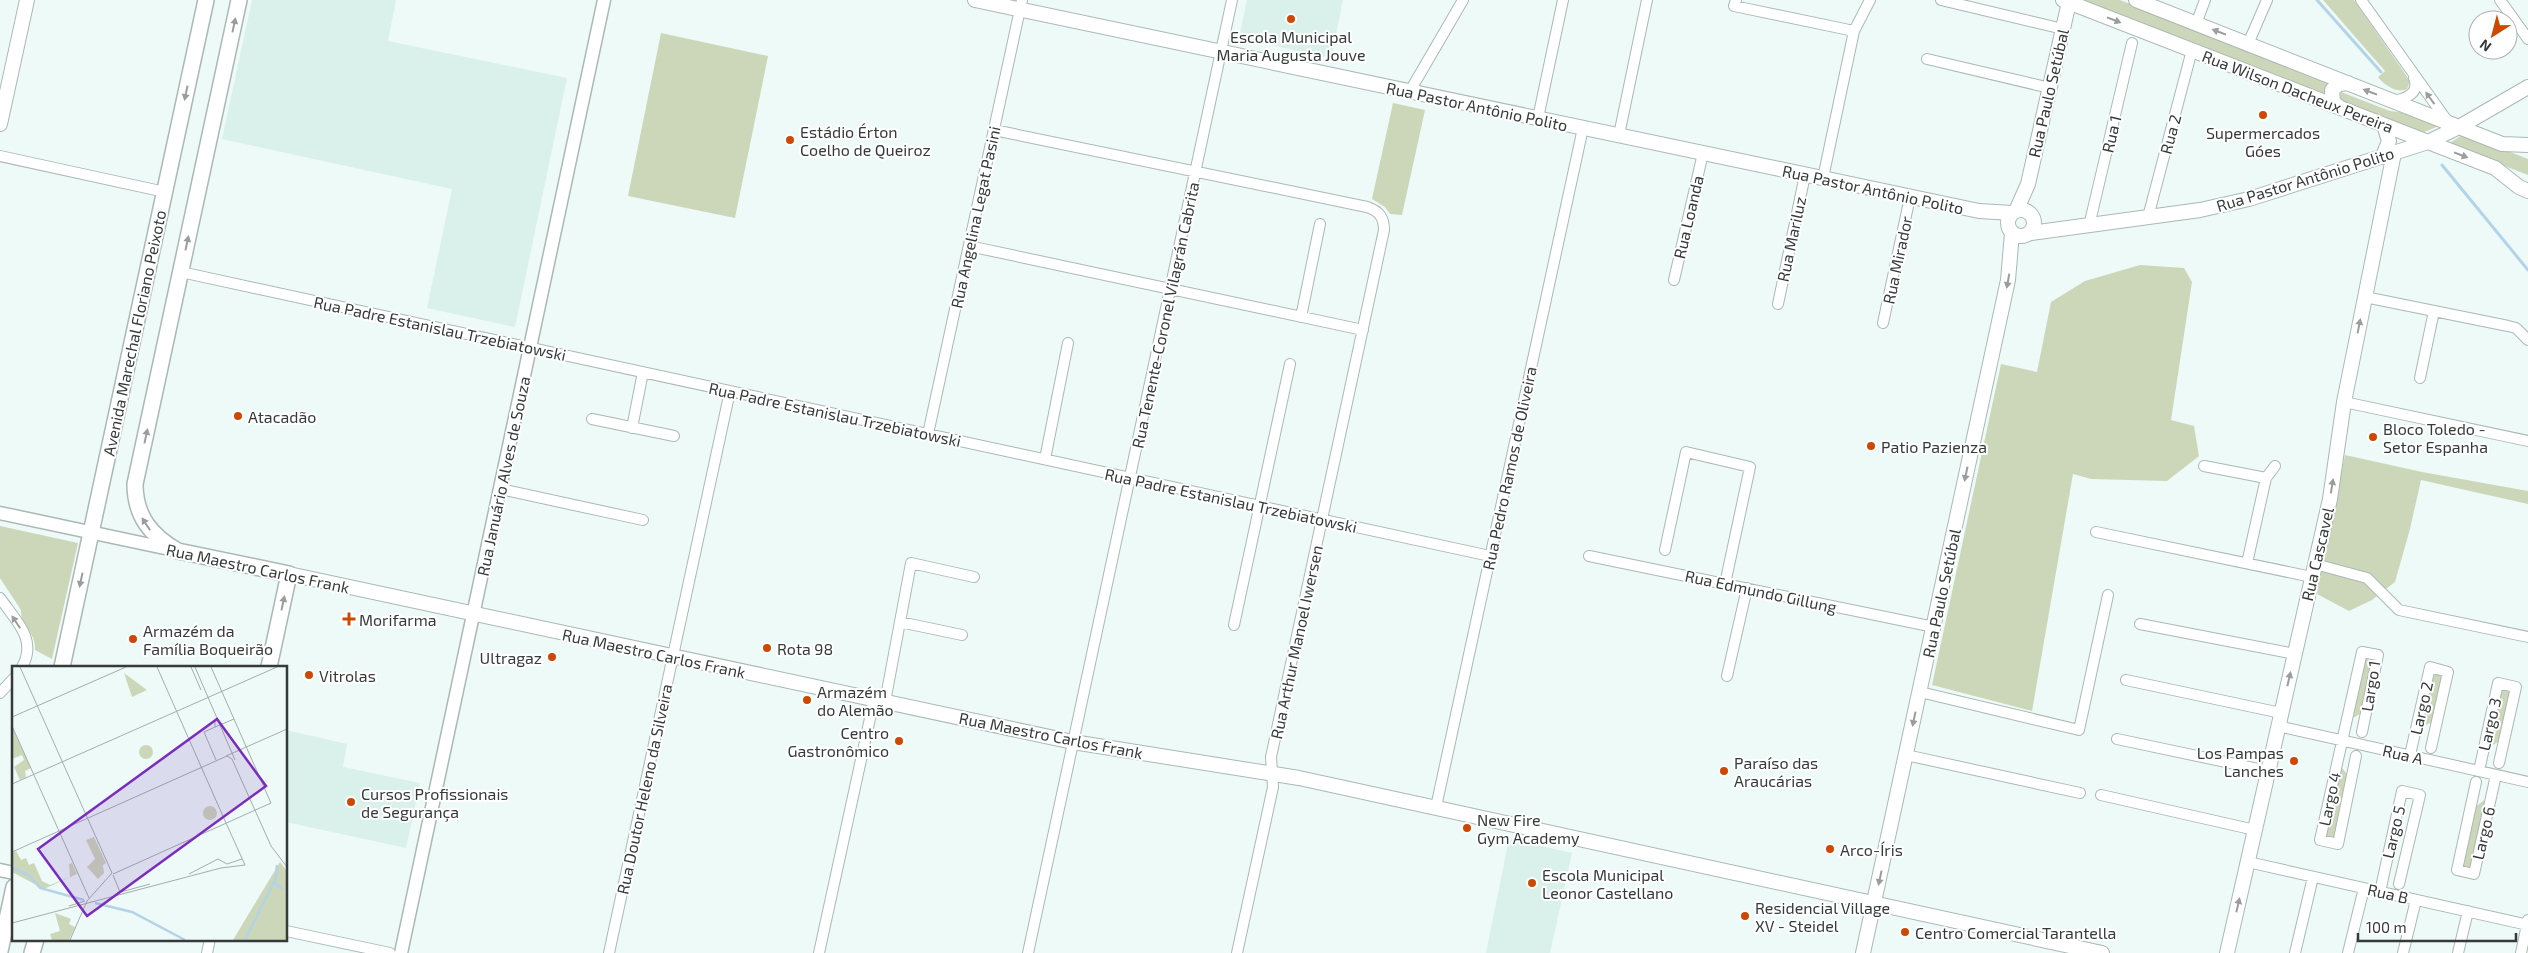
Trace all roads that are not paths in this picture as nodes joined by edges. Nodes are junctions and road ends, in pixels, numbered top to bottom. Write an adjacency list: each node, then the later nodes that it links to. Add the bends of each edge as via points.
1 (27, 0): 38 (main road)
2 (206, 0): 54 (main road, Avenida Marechal Floriano Peixoto, one-way to 54)
3 (239, 0): 65 (main road, Avenida Marechal Floriano Peixoto, one-way to 3)
4 (604, 0): 76 (street, Rua Januário Alves de Souza)
5 (974, 0): 19 (main road, Rua Pastor Antônio Polito)
6 (1232, 0): 27 (street, Rua Tenente-Coronel Vilagrán Cabrita)
7 (1463, 0): 33 (street)
8 (1563, 0): 37 (street)
9 (1647, 0): 43 (street)
10 (1870, 0): 22 (street)
11 (1941, 0): 21 (street)
12 (2139, 0): 20 (main road, Rua Wilson Dacheux Pereira)
13 (2205, 0): 20 (street)
14 (2267, 0): 25 (street)
15 (2361, 0): 29 (street)
16 (2500, 0): 23 (street)
17 (2066, 1): 21 (main road, Rua Paulo Setúbal); 26 (main road, Rua Wilson Dacheux Pereira, one-way to 26)
18 (1735, 3): 22 (street)
19 (1021, 5): 27 (main road, Rua Pastor Antônio Polito); 42 (street, Rua Angelina Legat Pasini)
20 (2196, 24): 25 (main road, Rua Wilson Dacheux Pereira, one-way to 20)
21 (2063, 29): 32 (main road, Rua Paulo Setúbal)
22 (1854, 31): 52 (street)
23 (2528, 39)
24 (2132, 43): 60 (street, Rua 1)
25 (2248, 44): 30 (main road, Rua Wilson Dacheux Pereira)
26 (2192, 50): 35 (main road, Rua Wilson Dacheux Pereira); 58 (street, Rua 2)
27 (1221, 52): 33 (main road, Rua Pastor Antônio Polito); 50 (street, Rua Tenente-Coronel Vilagrán Cabrita)
28 (1927, 59): 32 (street)
29 (2413, 75): 34 (street, via 2416,84 2413,93); 40 (street, one-way to 29)
30 (2348, 83): 34 (main road, Rua Wilson Dacheux Pereira, one-way to 30); 35 (main road, via 2339,84 2332,90 2333,102)
31 (2528, 87): 36 (main road, Rua Pastor Antônio Polito)
32 (2050, 88): 57 (main road, Rua Paulo Setúbal)
33 (1410, 92): 37 (main road, Rua Pastor Antônio Polito)
34 (2394, 101): 40 (main road, Rua Wilson Dacheux Pereira)
35 (2338, 107): 39 (main road, Rua Wilson Dacheux Pereira)
36 (2488, 110): 40 (main road, Rua Pastor Antônio Polito); 44 (main road, via 2486,125)
37 (1538, 118): 41 (main road, Rua Pastor Antônio Polito)
38 (0, 124)
39 (2384, 125): 45 (main road, Rua Wilson Dacheux Pereira); 48 (main road, Rua Cascavel)
40 (2454, 125): 44 (main road, Rua Wilson Dacheux Pereira); 45 (main road, Rua Pastor Antônio Polito)
41 (1583, 128): 43 (main road, Rua Pastor Antônio Polito); 101 (street, Rua Pedro Ramos de Oliveira)
42 (994, 130): 50 (street); 64 (street, Rua Angelina Legat Pasini)
43 (1619, 135): 47 (main road, Rua Pastor Antônio Polito)
44 (2491, 139): 46 (main road, Rua Wilson Dacheux Pereira, via 2502,144)
45 (2428, 142): 48 (main road, Rua Pastor Antônio Polito); 53 (main road, Rua Wilson Dacheux Pereira, one-way to 53, via 2495,168)
46 (2528, 145)
47 (1703, 153): 51 (main road, Rua Pastor Antônio Polito); 66 (street, Rua Loanda)
48 (2389, 154): 58 (main road, Rua Pastor Antônio Polito, via 2249,199); 68 (main road, Rua Cascavel)
49 (0, 156): 54 (street)
50 (1195, 171): 67 (street, Rua Tenente-Coronel Vilagrán Cabrita); 73 (street, Rua Arthur Manoel Iwersen, via 1367,206 1381,214 1384,230)
51 (1805, 175): 52 (main road, Rua Pastor Antônio Polito); 69 (street, Rua Mariluz)
52 (1823, 178): 55 (main road, Rua Pastor Antônio Polito)
53 (2528, 191)
54 (165, 192): 97 (main road, Avenida Marechal Floriano Peixoto)
55 (1910, 197): 56 (main road, Rua Pastor Antônio Polito); 72 (street, Rua Mirador)
56 (1979, 211): 57 (main road, Rua Pastor Antônio Polito); 62 (main road, Rua Pastor Antônio Polito)
57 (2022, 213): 61 (main road, Rua Pastor Antônio Polito); 62 (main road, via 2008,220); 63 (main road, via 2035,224)
58 (2148, 217): 60 (main road, Rua Pastor Antônio Polito)
59 (1320, 224): 71 (street)
60 (2089, 226): 61 (main road, Rua Pastor Antônio Polito)
61 (2068, 227): 63 (main road, Rua Pastor Antônio Polito)
62 (2010, 230): 63 (main road, via 2019,237); 115 (main road, Rua Paulo Setúbal, one-way to 115, via 2008,280)
63 (2031, 233)
64 (969, 246): 67 (street); 84 (street, Rua Angelina Legat Pasini)
65 (181, 272): 76 (street, Rua Padre Estanislau Trzebiatowski); 100 (main road, Avenida Marechal Floriano Peixoto, one-way to 65, via 149,529 139,513 135,494)
66 (1674, 280)
67 (1170, 289): 71 (street); 90 (street, Rua Tenente-Coronel Vilagrán Cabrita)
68 (2365, 297): 70 (street); 81 (main road, Rua Cascavel, one-way to 68)
69 (1778, 304)
70 (2434, 311): 74 (street, via 2516,328); 79 (street)
71 (1301, 317): 73 (street)
72 (1883, 323)
73 (1363, 330): 96 (street, Rua Arthur Manoel Iwersen)
74 (2528, 340)
75 (1068, 343): 87 (street)
76 (530, 348): 78 (street, Rua Padre Estanislau Trzebiatowski); 92 (street, Rua Januário Alves de Souza)
77 (1290, 364): 93 (street)
78 (642, 372): 80 (street, Rua Padre Estanislau Trzebiatowski); 83 (street)
79 (2420, 378)
80 (730, 391): 84 (street, Rua Padre Estanislau Trzebiatowski); 119 (street, Rua Doutor Heleno da Silveira)
81 (2344, 402): 86 (street); 104 (main road, Rua Cascavel, one-way to 81, via 2330,499)
82 (592, 419): 83 (street)
83 (632, 428): 85 (street)
84 (928, 434): 87 (street, Rua Padre Estanislau Trzebiatowski)
85 (674, 436)
86 (2528, 441)
87 (1045, 459): 90 (street, Rua Padre Estanislau Trzebiatowski)
88 (2204, 466): 91 (street)
89 (2275, 466): 91 (street)
90 (1130, 478): 93 (street, Rua Padre Estanislau Trzebiatowski); 138 (street, Rua Tenente-Coronel Vilagrán Cabrita)
91 (2266, 478): 103 (street)
92 (500, 489): 95 (street); 111 (street, Rua Januário Alves de Souza)
93 (1260, 506): 96 (street, Rua Padre Estanislau Trzebiatowski); 114 (street)
94 (0, 513): 97 (street, Rua Maestro Carlos Frank)
95 (643, 520)
96 (1323, 520): 101 (street, Rua Padre Estanislau Trzebiatowski); 148 (street, Rua Arthur Manoel Iwersen, via 1272,757)
97 (91, 532): 100 (street, Rua Maestro Carlos Frank); 121 (main road, Avenida Marechal Floriano Peixoto, one-way to 121)
98 (2096, 532): 103 (street)
99 (1665, 550): 107 (street, via 1686,452 1750,468)
100 (178, 551): 105 (main road, Rua Maestro Carlos Frank)
101 (1490, 556): 157 (street, Rua Pedro Ramos de Oliveira)
102 (1589, 556): 107 (street, Rua Edmundo Gillung)
103 (2247, 563): 104 (street)
104 (2314, 570): 117 (street, via 2367,578 2399,610); 118 (main road, Rua Cascavel)
105 (289, 574): 111 (main road, Rua Maestro Carlos Frank); 122 (main road, one-way to 105)
106 (974, 577): 112 (street, via 911,563)
107 (1725, 584): 108 (street, Rua Edmundo Gillung)
108 (1747, 588): 115 (street, Rua Edmundo Gillung); 123 (street)
109 (2108, 595): 126 (street, via 2079,730)
110 (0, 598): 120 (street, one-way to 110, via 29,647 25,634)
111 (473, 614): 119 (main road, Rua Maestro Carlos Frank); 177 (street, Rua Januário Alves de Souza)
112 (900, 622): 116 (street); 128 (street)
113 (2140, 624): 118 (street)
114 (1234, 625)
115 (1934, 627): 126 (main road, Rua Paulo Setúbal)
116 (962, 635)
117 (2528, 637)
118 (2295, 654): 130 (main road, Rua Cascavel, one-way to 118)
119 (673, 657): 128 (main road, Rua Maestro Carlos Frank); 178 (street, Rua Doutor Heleno da Silveira)
120 (22, 666)
121 (62, 666)
122 (269, 666)
123 (1727, 676)
124 (12, 680): 127 (street)
125 (2126, 680): 130 (street, Rua A)
126 (1920, 692): 141 (main road, Rua Paulo Setúbal, one-way to 141)
127 (0, 694)
128 (879, 701): 138 (main road, Rua Maestro Carlos Frank); 179 (street)
129 (2365, 716): 131 (street); 131 (street, Largo 1, via 2378,655 2362,652); 133 (street, Largo 1)
130 (2280, 719): 136 (street, Rua A); 146 (main road, Rua Cascavel)
131 (2346, 724): 136 (street, Largo 1)
132 (2436, 725): 134 (street); 134 (street, Largo 2, via 2448,672 2430,667); 139 (street, Largo 2)
133 (2362, 732)
134 (2415, 734): 142 (street, Largo 2)
135 (2117, 739): 146 (street)
136 (2342, 740): 142 (street, Rua A); 144 (street, Largo 4)
137 (2504, 741): 140 (street); 140 (street, Largo 3, via 2516,687 2498,682); 145 (street, Largo 3)
138 (1073, 742): 148 (main road, Rua Maestro Carlos Frank); 180 (street, Rua Tenente-Coronel Vilagrán Cabrita)
139 (2431, 748)
140 (2483, 754): 147 (street, Largo 3)
141 (1906, 755): 154 (street); 168 (main road, Rua Paulo Setúbal, one-way to 168)
142 (2410, 755): 147 (street, Rua A)
143 (2356, 756): 149 (street, Largo 4)
144 (2338, 757): 149 (street); 149 (street, Largo 4, via 2320,840 2338,844)
145 (2498, 763)
146 (2268, 771): 158 (main road, Rua Cascavel)
147 (2479, 771): 150 (street, Rua A)
148 (1273, 773): 157 (main road, Rua Maestro Carlos Frank); 174 (street, Rua Arthur Manoel Iwersen)
149 (2353, 774)
150 (2496, 775): 152 (street, Rua A); 153 (street, Largo 6)
151 (2476, 782): 156 (street, Largo 6)
152 (2528, 782)
153 (2492, 790): 156 (street); 156 (street, Largo 6, via 2474,874 2457,870)
154 (2080, 793)
155 (2101, 795): 158 (street)
156 (2471, 805)
157 (1436, 807): 168 (main road, Rua Maestro Carlos Frank)
158 (2255, 830): 160 (main road, Rua Cascavel)
159 (2405, 860): 161 (street); 161 (street, Largo 5, via 2420,795 2402,791); 163 (street, Largo 5)
160 (2248, 862): 162 (street, Rua B); 183 (main road, Rua Cascavel, one-way to 160)
161 (2384, 871): 165 (street, Largo 5)
162 (2313, 877): 164 (street, Rua B); 184 (street)
163 (2399, 884)
164 (2364, 888): 165 (street, Rua B); 185 (street)
165 (2380, 892): 167 (street, Rua B)
166 (12, 896): 173 (main road)
167 (2416, 900): 169 (street, Rua B); 186 (street)
168 (1874, 903): 181 (main road, Rua Paulo Setúbal); 182 (main road, Rua Maestro Carlos Frank)
169 (2468, 911): 170 (street, Rua B); 187 (street)
170 (2528, 923): 188 (street)
171 (288, 931): 176 (street)
172 (36, 940): 175 (main road)
173 (0, 951)
174 (1241, 952)
175 (32, 953)
176 (390, 953)
177 (401, 953)
178 (610, 953)
179 (819, 953)
180 (1028, 953)
181 (1863, 953)
182 (2102, 953)
183 (2227, 953)
184 (2295, 953)
185 (2348, 953)
186 (2403, 953)
187 (2458, 953)
188 (2521, 953)

